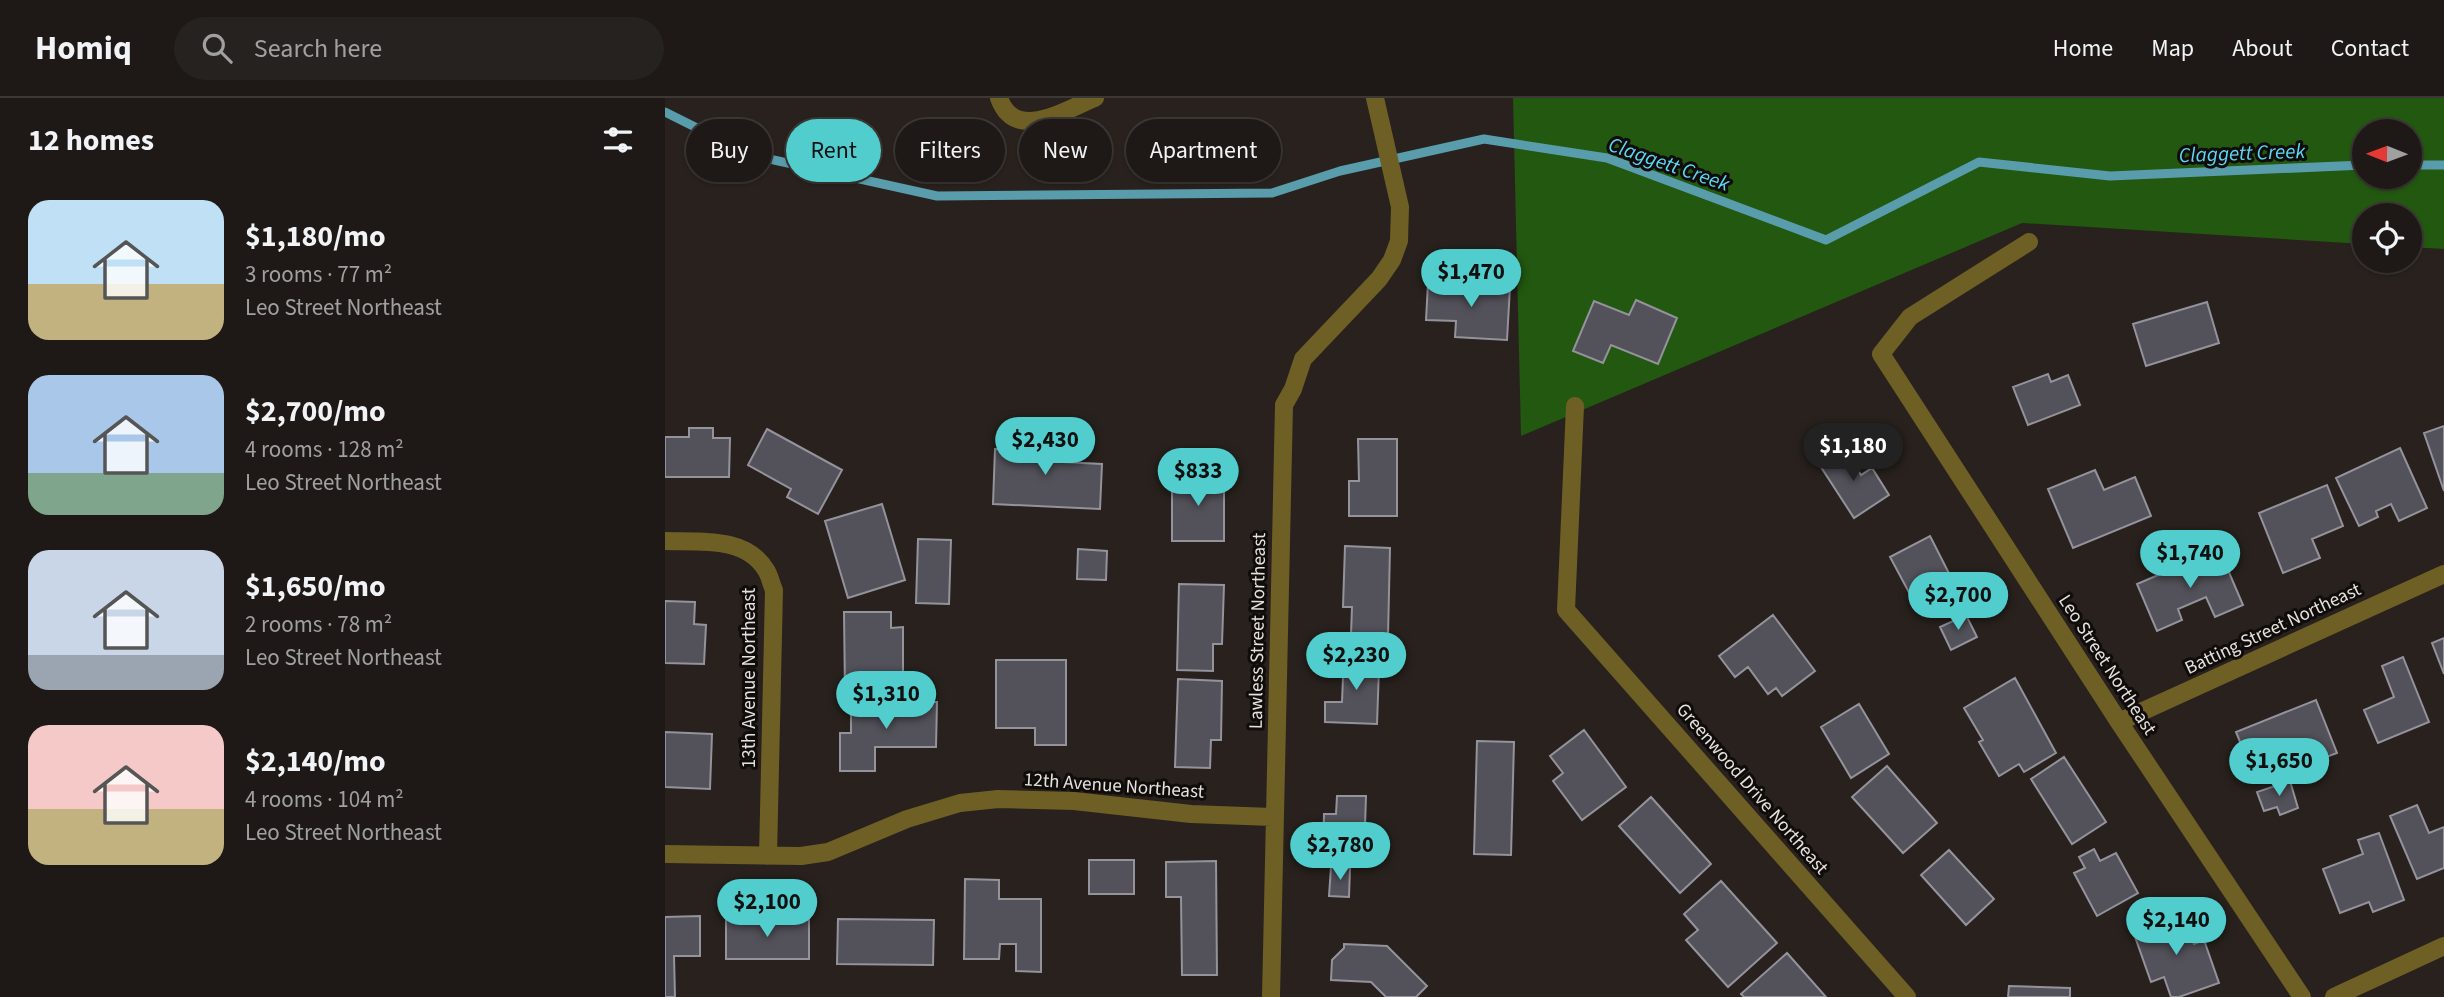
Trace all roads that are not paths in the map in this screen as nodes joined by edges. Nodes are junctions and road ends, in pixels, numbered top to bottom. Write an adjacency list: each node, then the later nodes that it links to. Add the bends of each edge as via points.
1 (999, 98): 2 (street, via 1011,116 1022,122)
2 (1095, 98)
3 (1375, 98): 9 (street, Lawless Street Northeast, via 1400,207 1399,242 1379,279 1303,359 1284,405)
4 (2029, 242): 8 (street, Leo Street Northeast, via 1910,317 1881,354)
5 (1575, 406): 14 (street, Greenwood Drive Northeast, via 1566,610)
6 (665, 541): 11 (street, 13th Avenue Northeast, via 731,545 755,556 767,570 774,590)
7 (2444, 574): 8 (street, Batting Street Northeast)
8 (2119, 722): 15 (street, Leo Street Northeast)
9 (1275, 817): 11 (street, 12th Avenue Northeast, via 998,799 960,803 907,819 828,852); 13 (street, Lawless Street Northeast)
10 (665, 854): 11 (street, 12th Avenue Northeast)
11 (768, 856)
12 (2444, 946): 16 (street)
13 (1272, 997)
14 (1907, 997)
15 (2302, 997)
16 (2334, 997)

